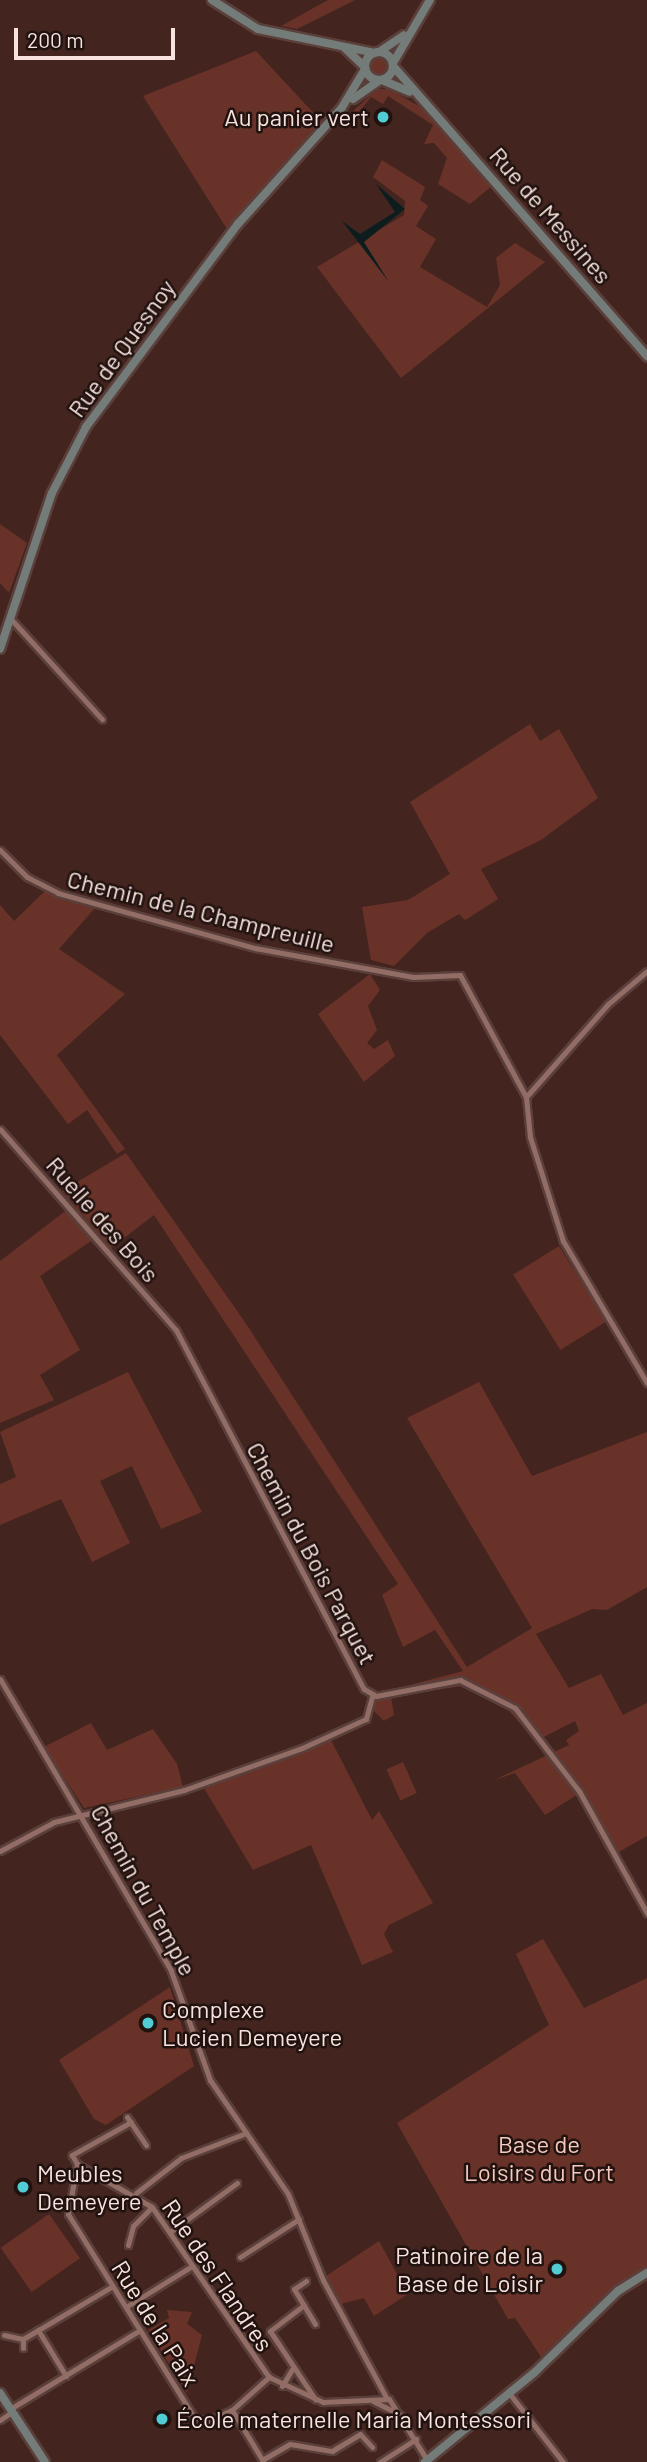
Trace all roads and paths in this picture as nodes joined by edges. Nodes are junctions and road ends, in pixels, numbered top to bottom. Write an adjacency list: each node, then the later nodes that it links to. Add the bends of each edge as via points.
1 (212, 0): 4 (main road, via 258,29)
2 (430, 0): 3 (main road)
3 (416, 22): 5 (main road); 6 (main road)
4 (333, 43): 5 (main road); 7 (main road)
5 (377, 52): 6 (main road, Rue de Messines); 7 (main road, Rue de Quesnoy)
6 (393, 65): 8 (main road, Rue de Quesnoy); 9 (main road, Rue de Messines)
7 (365, 68): 8 (main road, Rue de Messines); 10 (main road, Rue de Quesnoy)
8 (380, 80): 9 (main road, Rue de Messines); 10 (main road, Rue de Quesnoy)
9 (424, 101): 11 (main road, Rue de Messines)
10 (341, 109): 12 (main road, Rue de Quesnoy, via 238,224 86,427 52,494)
11 (647, 356)
12 (10, 618): 13 (main road, Rue de Quesnoy); 14 (street)
13 (0, 649)
14 (102, 719)
15 (0, 850): 17 (street, Chemin de la Champreuille, via 27,877 64,895 266,951 419,978 460,975)
16 (647, 971): 17 (street, via 608,1004)
17 (526, 1097): 20 (street, via 530,1136 561,1235)
18 (0, 1129): 19 (street, Ruelle des Bois)
19 (178, 1334): 22 (street, Chemin du Bois Parquet)
20 (647, 1383)
21 (0, 1679): 23 (street, Chemin du Temple)
22 (372, 1696): 23 (street, via 366,1719 302,1748 175,1793); 25 (street, Chemin du Bois Parquet, via 457,1680 514,1707 579,1791)
23 (83, 1814): 24 (street); 26 (street, Chemin du Temple, via 176,1981 210,2080)
24 (0, 1851)
25 (647, 1913)
26 (246, 2133): 30 (street, via 188,2155); 32 (street, Chemin du Temple)
27 (146, 2145): 28 (street, via 129,2120 72,2155)
28 (77, 2164): 30 (street, Rue des Flandres); 39 (street, Rue de la Paix, via 67,2212)
29 (237, 2183): 33 (street)
30 (136, 2193): 31 (street, Rue des Flandres)
31 (152, 2207): 33 (street, Rue des Flandres); 34 (street, via 133,2226)
32 (299, 2219): 35 (street); 57 (street, Chemin du Temple, via 326,2284 382,2381)
33 (170, 2232): 36 (street, Rue des Flandres)
34 (128, 2245)
35 (240, 2258)
36 (192, 2266): 40 (street); 52 (street, Rue des Flandres)
37 (647, 2273): 55 (main road, via 613,2295)
38 (306, 2281): 41 (street, via 294,2289)
39 (113, 2286): 40 (street, Rue de la Paix); 43 (street)
40 (129, 2305): 44 (street, Rue de la Paix)
41 (304, 2305): 42 (street); 48 (street, via 270,2329)
42 (315, 2324)
43 (38, 2330): 46 (street); 49 (street)
44 (140, 2330): 49 (street); 58 (street, Rue de la Paix, via 196,2418)
45 (4, 2335): 46 (street)
46 (23, 2339): 47 (street)
47 (23, 2348)
48 (293, 2368): 50 (street); 51 (street)
49 (66, 2376): 59 (street)
50 (290, 2376): 51 (street); 53 (street)
51 (298, 2376): 56 (street)
52 (269, 2377): 53 (street, Rue des Flandres); 58 (street)
53 (282, 2386): 56 (street, Rue des Flandres)
54 (0, 2393): 59 (main road)
55 (509, 2393): 64 (main road); 65 (street)
56 (316, 2400): 57 (street, Rue des Flandres)
57 (383, 2400): 61 (street, via 403,2417)
58 (232, 2410): 63 (street)
59 (11, 2411): 60 (street); 66 (main road)
60 (0, 2420)
61 (416, 2439): 64 (street); 67 (street)
62 (372, 2447): 63 (street, via 360,2434 332,2451 290,2444)
63 (263, 2461)
64 (426, 2461)
65 (559, 2461)
66 (45, 2462)
67 (380, 2462)

